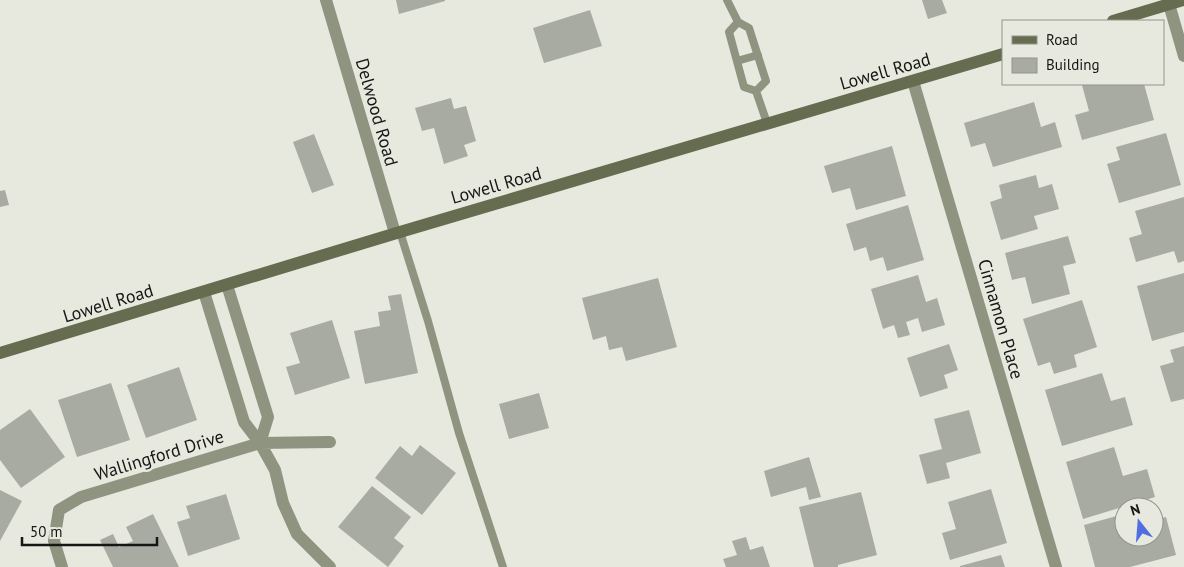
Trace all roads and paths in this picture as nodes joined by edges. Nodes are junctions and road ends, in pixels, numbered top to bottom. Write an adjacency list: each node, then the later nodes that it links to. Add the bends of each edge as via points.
1 (326, 0): 14 (street, Delwood Road)
2 (727, 0): 6 (lane)
3 (1183, 0): 4 (street)
4 (1169, 4): 5 (street); 9 (street)
5 (1116, 20)
6 (738, 22): 8 (lane, via 749,28); 10 (lane, via 729,32)
7 (1002, 54): 11 (street, Lowell Road)
8 (758, 55): 10 (lane); 12 (lane, via 766,81)
9 (1184, 56)
10 (737, 61): 12 (lane, via 744,87)
11 (913, 81): 13 (street, Lowell Road); 23 (street, Cinnamon Place)
12 (756, 91): 13 (lane)
13 (767, 123): 14 (street, Lowell Road)
14 (397, 232): 15 (street, Lowell Road); 22 (lane, via 428,321 459,433)
15 (227, 285): 16 (street, Lowell Road); 19 (street, via 268,417)
16 (204, 292): 17 (street, Lowell Road); 19 (street, via 244,422)
17 (0, 353)
18 (330, 442): 19 (street, Wallingford Drive)
19 (260, 443): 20 (street, Wallingford Drive, via 81,497 59,510 54,541); 21 (street, via 275,470 283,503 297,534)
20 (62, 567)
21 (330, 567)
22 (502, 567)
23 (1056, 567)

